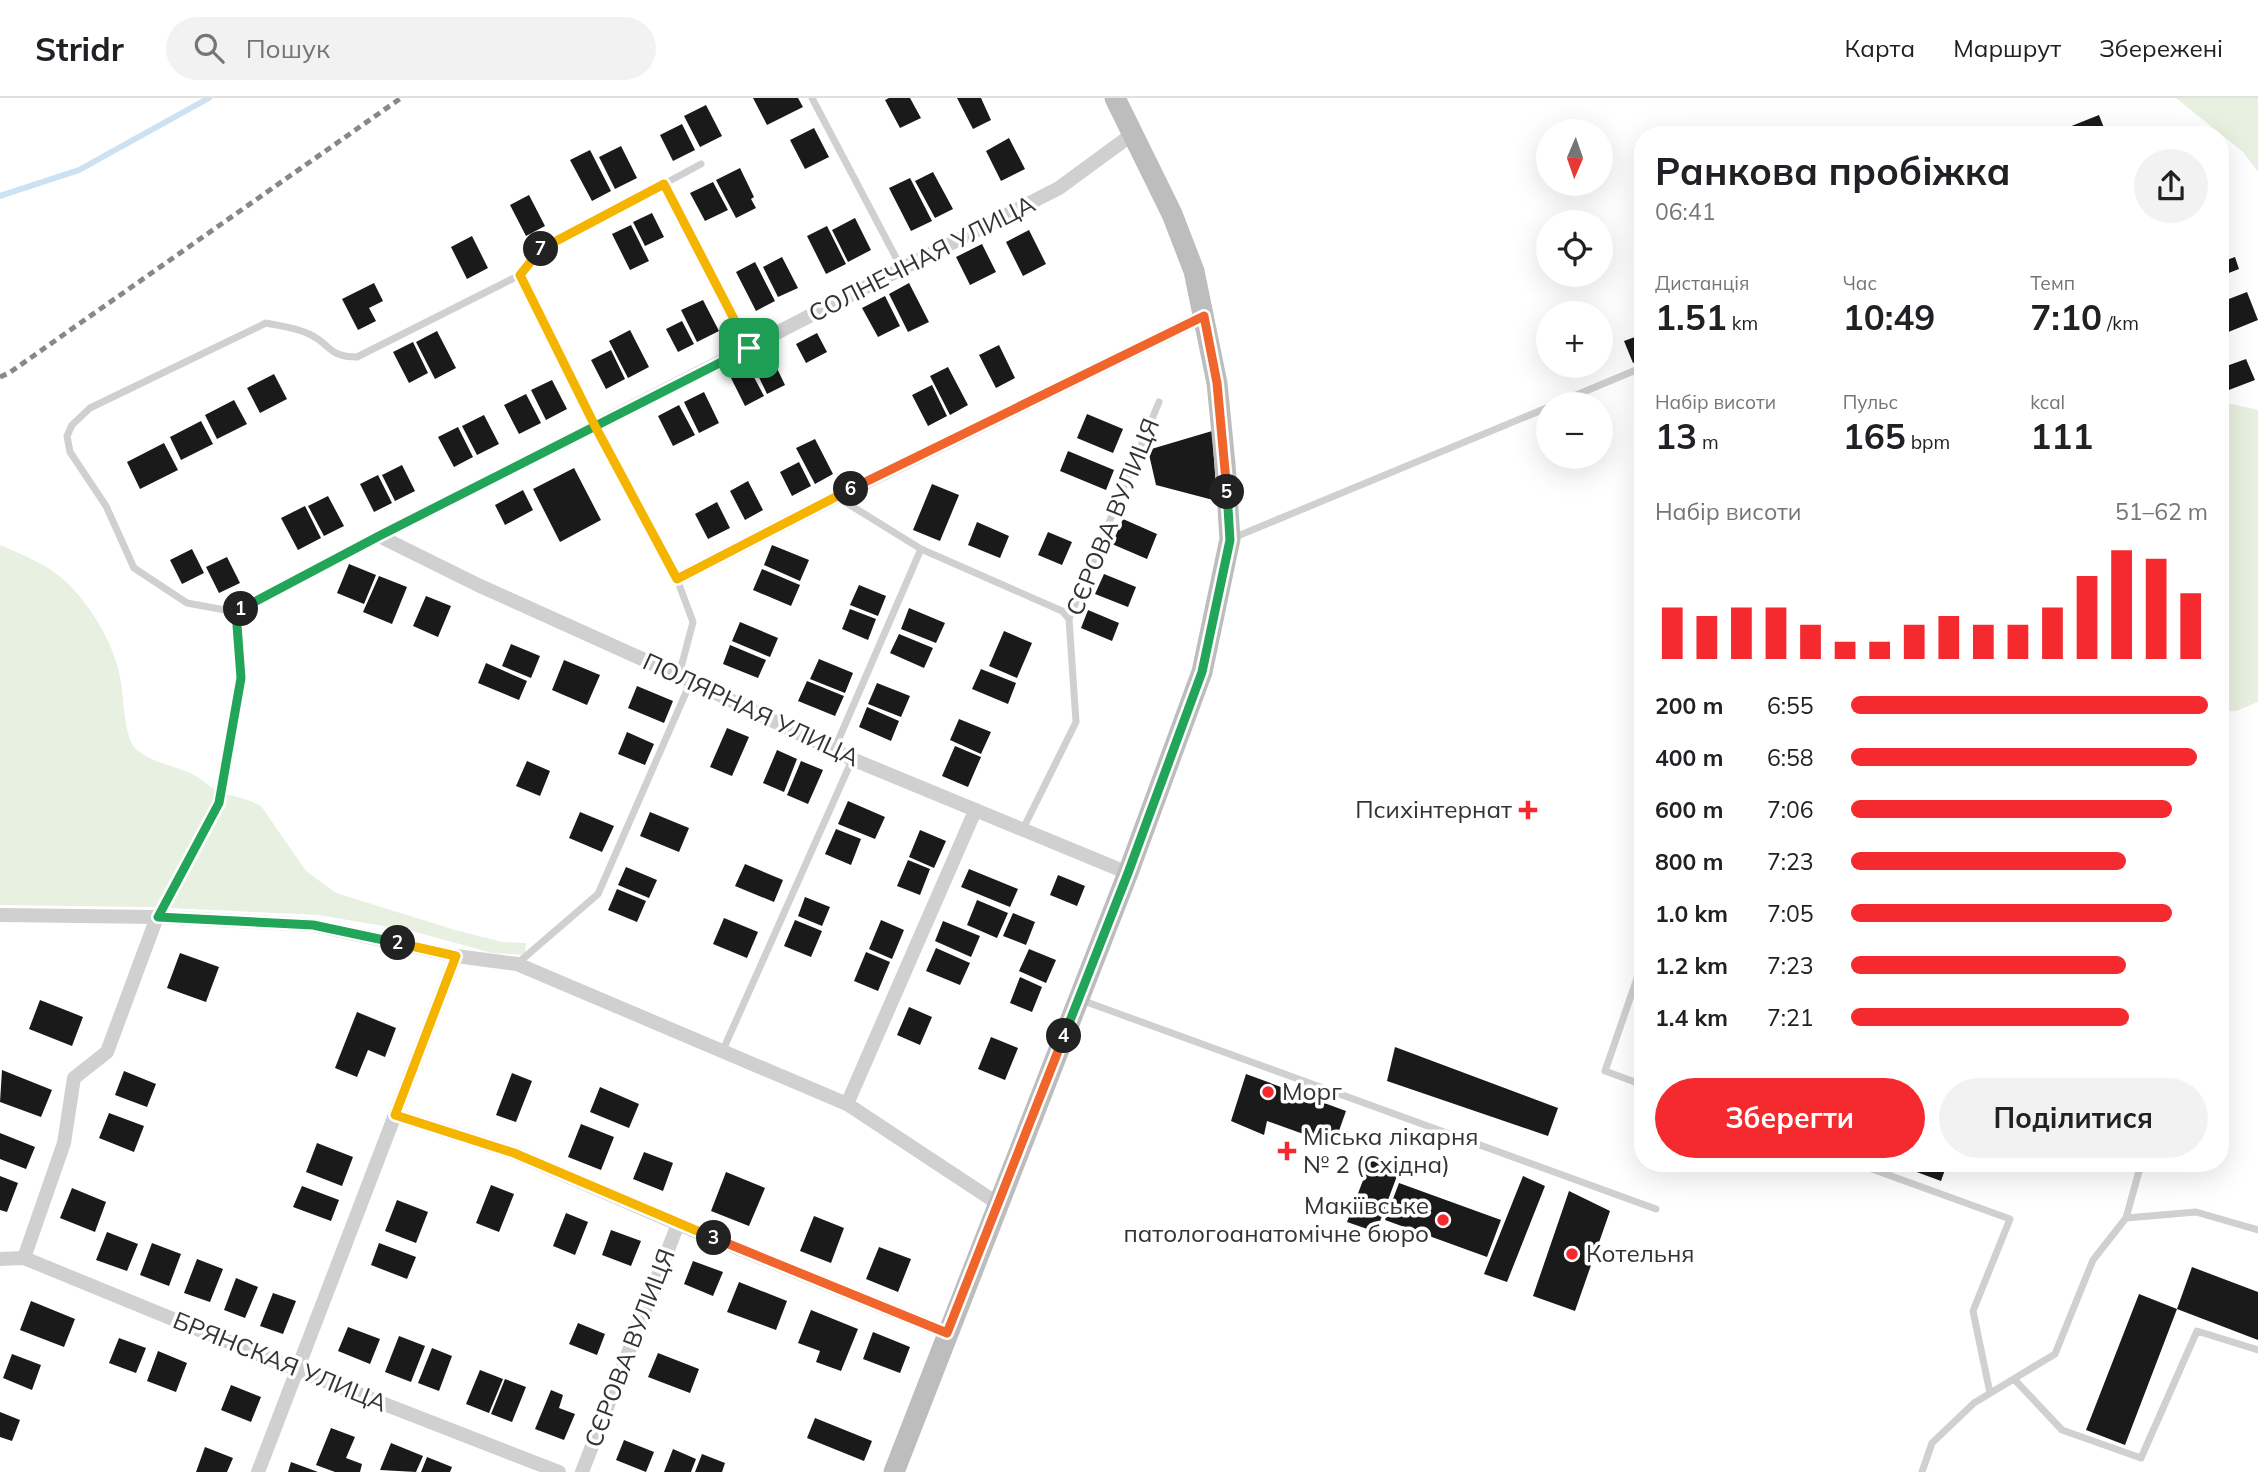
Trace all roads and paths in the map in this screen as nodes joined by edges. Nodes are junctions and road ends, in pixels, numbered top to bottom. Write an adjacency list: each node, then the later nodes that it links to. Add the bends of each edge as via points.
1 (812, 98): 6 (lane)
2 (1115, 98): 3 (street)
3 (1134, 134): 6 (street, СОЛНЕЧНАЯ УЛИЦА, via 1059,188); 8 (street, via 1177,225)
4 (701, 164): 5 (lane)
5 (664, 184): 7 (lane, via 542,247); 9 (lane)
6 (902, 269): 9 (street, СОЛНЕЧНАЯ УЛИЦА)
7 (520, 275): 14 (lane); 20 (lane, via 357,357 341,357 311,334 265,323 90,408 72,425 67,436 70,452 106,506 134,568 187,603)
8 (1204, 316): 15 (street); 17 (street, via 1218,397)
9 (749, 348): 14 (street, СОЛНЕЧНАЯ УЛИЦА)
10 (1634, 371): 11 (lane)
11 (1584, 392)
12 (1159, 402): 21 (lane, СЄРОВА ВУЛИЦЯ)
13 (1536, 412): 17 (lane)
14 (595, 426): 16 (lane, СОЛНЕЧНАЯ УЛИЦА); 19 (lane)
15 (836, 496): 18 (lane); 19 (street)
16 (379, 536): 20 (lane, СОЛНЕЧНАЯ УЛИЦА); 22 (street, ПОЛЯРНАЯ УЛИЦА)
17 (1230, 540): 27 (street, via 1202,672)
18 (921, 549): 21 (lane, via 1062,611); 23 (lane)
19 (677, 579): 22 (lane, via 693,622)
20 (236, 612): 29 (lane, via 241,678 219,803)
21 (1069, 619): 26 (lane, СЄРОВА ВУЛИЦЯ, via 1076,722)
22 (685, 678): 23 (street, ПОЛЯРНАЯ УЛИЦА); 31 (lane, via 598,894)
23 (834, 750): 24 (street, ПОЛЯРНАЯ УЛИЦА)
24 (852, 759): 25 (street, ПОЛЯРНАЯ УЛИЦА); 34 (lane)
25 (975, 811): 26 (street, ПОЛЯРНАЯ УЛИЦА); 36 (street)
26 (1023, 830): 27 (street, ПОЛЯРНАЯ УЛИЦА)
27 (1128, 873): 33 (street)
28 (0, 915): 29 (street)
29 (158, 917): 30 (street, via 313,925); 45 (street, via 107,1052 74,1078 64,1143)
30 (456, 956): 31 (street); 37 (street)
31 (517, 964): 34 (street)
32 (1634, 987): 35 (lane, via 1605,1071)
33 (1078, 999): 40 (street); 41 (lane)
34 (723, 1050): 36 (street)
35 (1634, 1082)
36 (847, 1104): 40 (street)
37 (395, 1115): 43 (street, via 514,1153); 49 (street)
38 (1880, 1172): 51 (lane, via 2010,1219 1973,1311)
39 (2139, 1172): 42 (lane)
40 (997, 1203): 47 (street)
41 (1656, 1209)
42 (2126, 1218): 44 (lane, via 2196,1212); 50 (lane, via 2093,1260 2055,1354)
43 (678, 1224): 47 (street); 54 (street, СЄРОВА ВУЛИЦЯ)
44 (2258, 1230)
45 (24, 1258): 46 (street, БРЯНСКАЯ УЛИЦА); 49 (street, БРЯНСКАЯ УЛИЦА)
46 (0, 1259)
47 (947, 1333): 55 (street)
48 (2258, 1350): 50 (lane, via 2197,1331 2141,1458 2062,1430)
49 (297, 1370): 52 (street); 53 (street, БРЯНСКАЯ УЛИЦА)
50 (2014, 1379): 51 (lane)
51 (1990, 1393): 56 (lane, via 1932,1443)
52 (258, 1472)
53 (559, 1472)
54 (582, 1472)
55 (894, 1472)
56 (1922, 1472)

